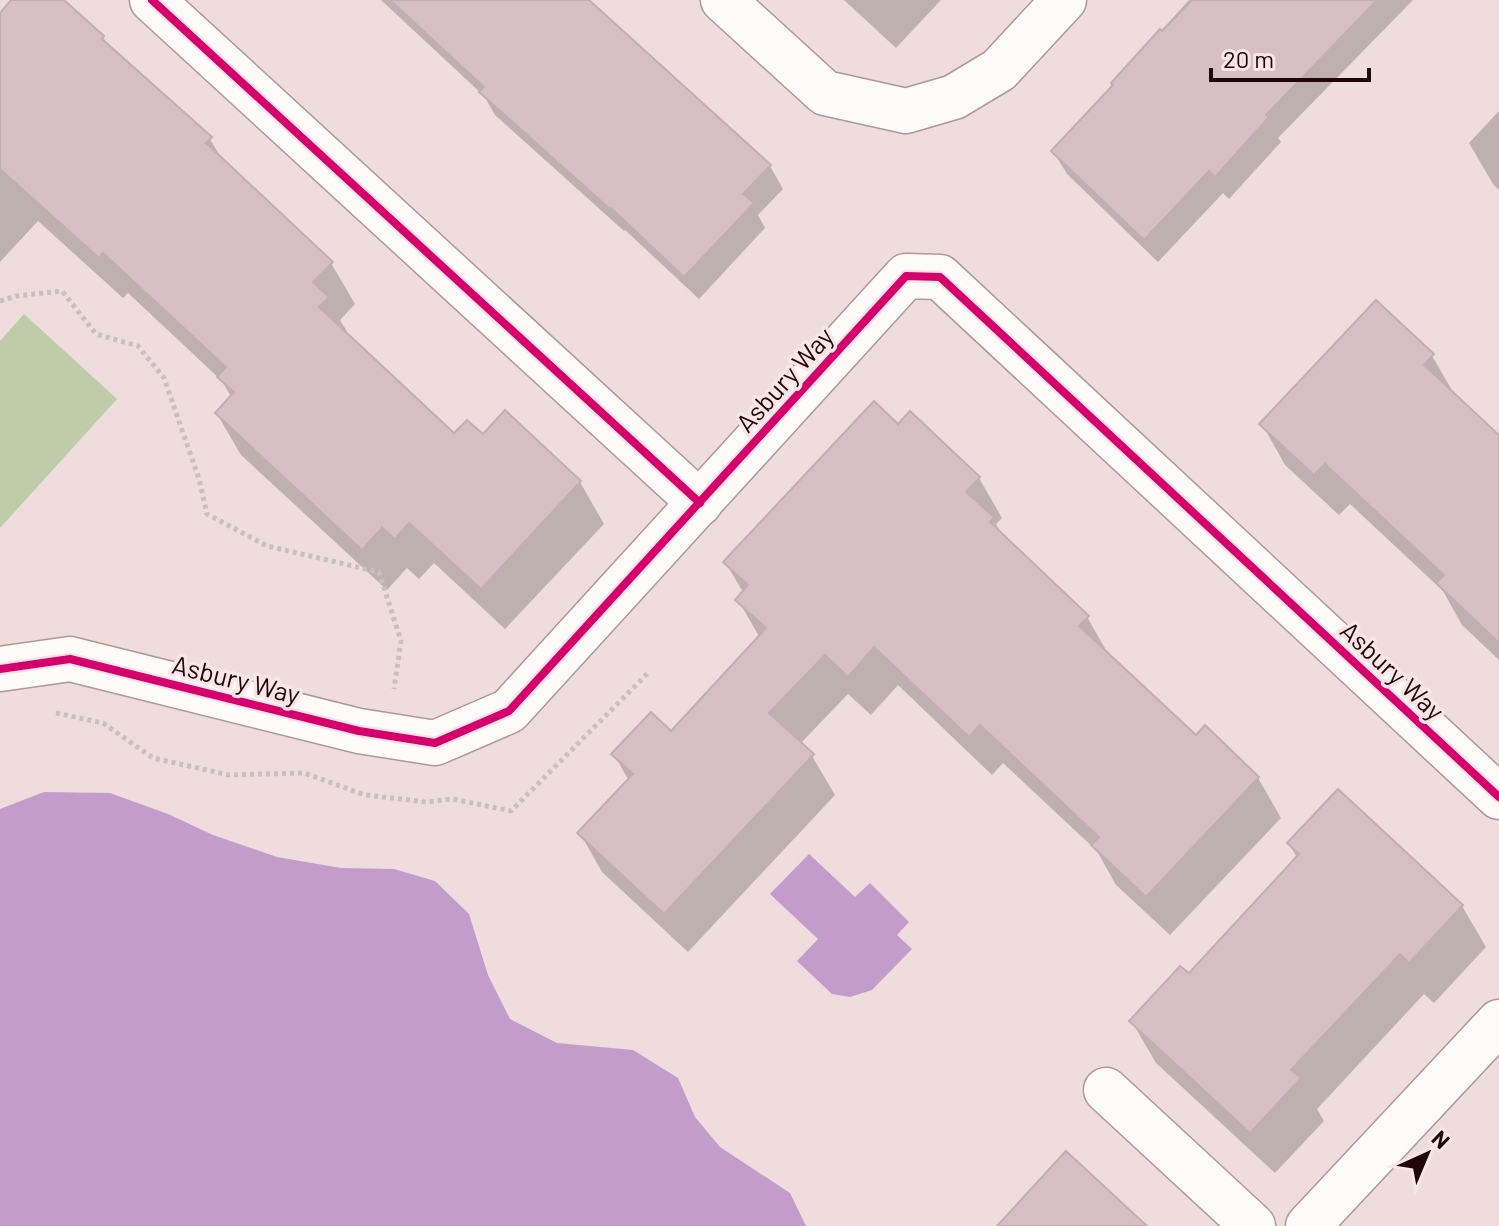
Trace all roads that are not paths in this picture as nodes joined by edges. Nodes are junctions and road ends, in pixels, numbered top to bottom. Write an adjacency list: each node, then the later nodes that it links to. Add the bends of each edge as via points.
1 (152, 0): 4 (street)
2 (723, 0): 3 (street, via 825,93 906,111 954,97 999,70)
3 (1064, 0)
4 (700, 503): 5 (street, Asbury Way, via 509,711 435,743 359,731 70,659); 6 (street, Asbury Way, via 906,276 940,277)
5 (0, 669)
6 (1499, 797)
7 (1499, 1022): 10 (street)
8 (1106, 1090): 9 (street)
9 (1253, 1226)
10 (1308, 1226)

